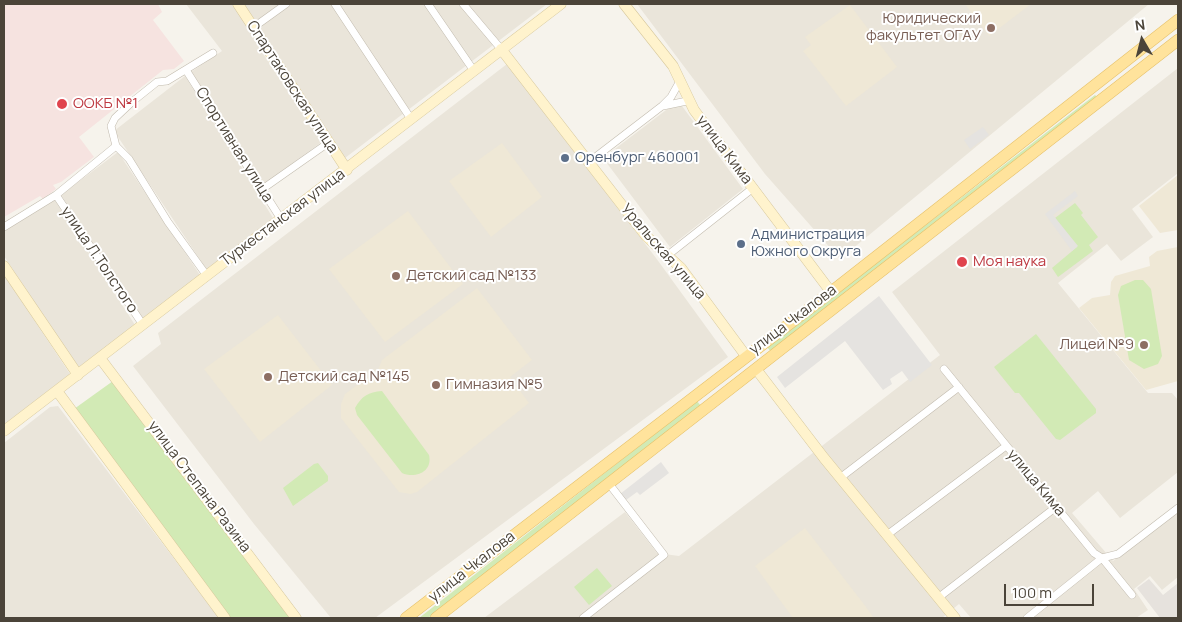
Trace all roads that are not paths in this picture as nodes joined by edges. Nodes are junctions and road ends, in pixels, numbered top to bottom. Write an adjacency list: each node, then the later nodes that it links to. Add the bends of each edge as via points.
1 (238, 4): 9 (main road, Спартаковская улица)
2 (286, 4): 9 (street)
3 (335, 4): 20 (street)
4 (428, 4): 14 (street)
5 (463, 4): 11 (street, Уральская улица)
6 (561, 4): 11 (main road, Туркестанская улица)
7 (624, 4): 15 (main road, улица Кима, via 668,58)
8 (1178, 20): 16 (main road, улица Чкалова)
9 (254, 26): 21 (main road, Спартаковская улица)
10 (1178, 40): 17 (main road, улица Чкалова)
11 (501, 49): 14 (main road, Туркестанская улица); 23 (main road, Уральская улица)
12 (213, 53): 13 (street)
13 (186, 70): 22 (street, via 168,81 157,82 115,118 111,126); 26 (street, Спортивная улица)
14 (474, 71): 20 (main road, Туркестанская улица)
15 (680, 81): 18 (main road, улица Кима); 19 (street)
16 (1095, 86): 17 (main road); 33 (main road, улица Чкалова)
17 (1105, 98): 37 (main road, улица Чкалова)
18 (688, 101): 19 (street); 25 (main road, улица Кима)
19 (662, 106): 23 (street)
20 (411, 119): 24 (main road, Туркестанская улица)
21 (328, 143): 24 (main road, Спартаковская улица); 26 (street)
22 (116, 146): 27 (street); 32 (street, via 129,159)
23 (589, 162): 30 (main road, Уральская улица, via 646,236)
24 (346, 170): 28 (main road, Туркестанская улица)
25 (752, 188): 30 (street); 33 (main road, улица Кима)
26 (261, 190): 28 (street, Спортивная улица)
27 (56, 195): 29 (street); 34 (street, улица Л.Толстого)
28 (281, 219): 32 (main road, Туркестанская улица)
29 (4, 228)
30 (668, 255): 35 (main road, Уральская улица)
31 (4, 266): 39 (main road)
32 (207, 276): 34 (main road, Туркестанская улица)
33 (831, 292): 35 (main road, улица Чкалова)
34 (143, 325): 36 (main road, Туркестанская улица)
35 (746, 356): 37 (main road, Уральская улица); 42 (main road, улица Чкалова)
36 (100, 358): 39 (main road, Туркестанская улица); 55 (main road, улица Степана Разина)
37 (756, 369): 43 (main road, улица Чкалова); 46 (main road, Уральская улица)
38 (944, 369): 40 (street, улица Кима)
39 (78, 375): 41 (main road, Туркестанская улица)
40 (959, 387): 45 (street, улица Кима); 46 (street)
41 (57, 390): 44 (main road, Туркестанская улица); 54 (main road)
42 (697, 394): 43 (main road); 56 (main road, улица Чкалова)
43 (707, 407): 47 (main road, улица Чкалова)
44 (4, 432)
45 (1006, 446): 48 (street, улица Кима); 50 (street)
46 (840, 478): 50 (main road, Уральская улица)
47 (610, 485): 57 (main road, улица Чкалова); 58 (street, via 664,555)
48 (1056, 507): 51 (street, улица Кима, via 1094,553); 53 (street)
49 (1178, 508): 51 (street, via 1118,554)
50 (887, 535): 53 (main road, Уральская улица)
51 (1102, 558): 52 (street, улица Кима); 60 (street)
52 (1132, 594)
53 (938, 598): 59 (main road, Уральская улица)
54 (225, 618)
55 (296, 618)
56 (406, 618)
57 (436, 618)
58 (583, 618)
59 (955, 618)
60 (1027, 618)

